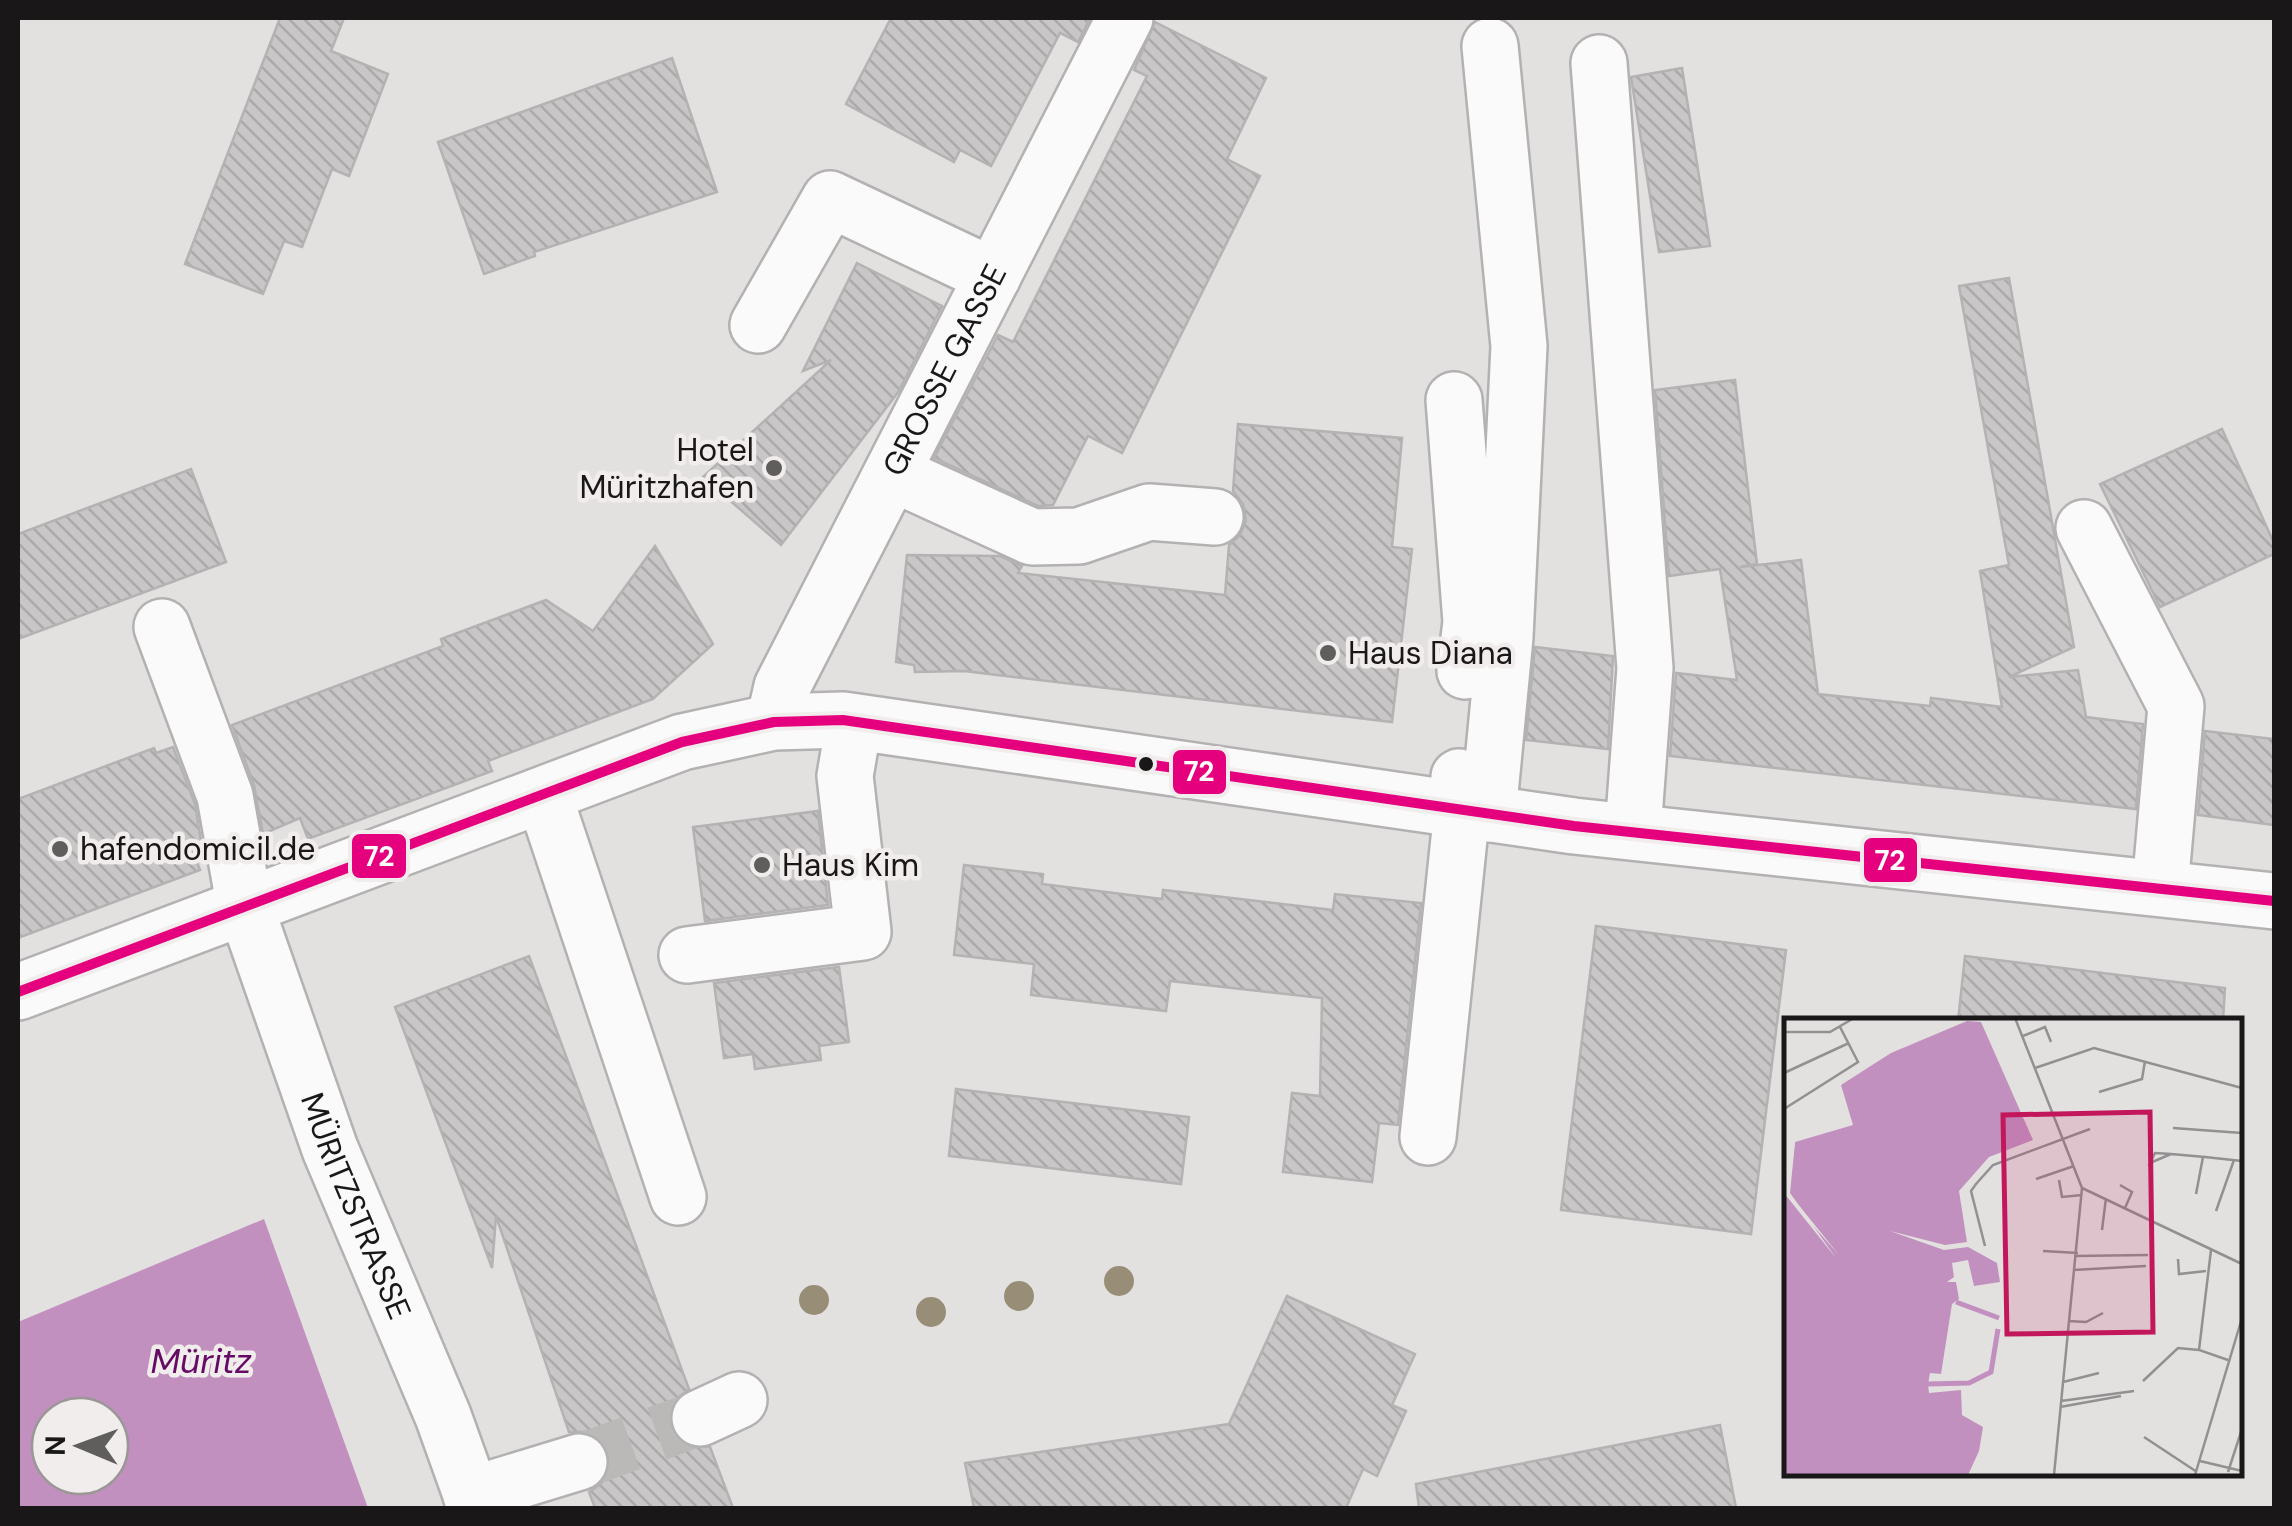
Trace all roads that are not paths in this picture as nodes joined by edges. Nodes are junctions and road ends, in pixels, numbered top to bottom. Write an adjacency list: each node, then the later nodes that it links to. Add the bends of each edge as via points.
1 (1124, 18): 4 (street, GROSSE GASSE)
2 (1490, 46): 14 (street, via 1519,346 1505,637)
3 (1599, 62): 15 (street, via 1645,668)
4 (993, 276): 5 (street, via 830,199); 7 (street, GROSSE GASSE)
5 (758, 326)
6 (1454, 400): 14 (street, via 1470,622 1456,752)
7 (892, 473): 8 (street, via 1032,537 1079,536 1149,512); 11 (street, GROSSE GASSE, via 782,687)
8 (1215, 516)
9 (2084, 528): 16 (street, via 2176,706)
10 (162, 627): 18 (street, MÜRITZSTRASSE, via 225,796)
11 (774, 722): 12 (street); 13 (street, via 682,742)
12 (854, 722): 14 (street); 19 (street, via 845,776 864,932)
13 (544, 796): 18 (street); 22 (street)
14 (1475, 812): 15 (street); 21 (street)
15 (1633, 831): 16 (street)
16 (2160, 888): 17 (street)
17 (2274, 901)
18 (244, 903): 20 (street); 24 (street, MÜRITZSTRASSE, via 330,1149)
19 (686, 955)
20 (18, 992)
21 (1428, 1137)
22 (678, 1196)
23 (579, 1462): 24 (street)
24 (473, 1502)

